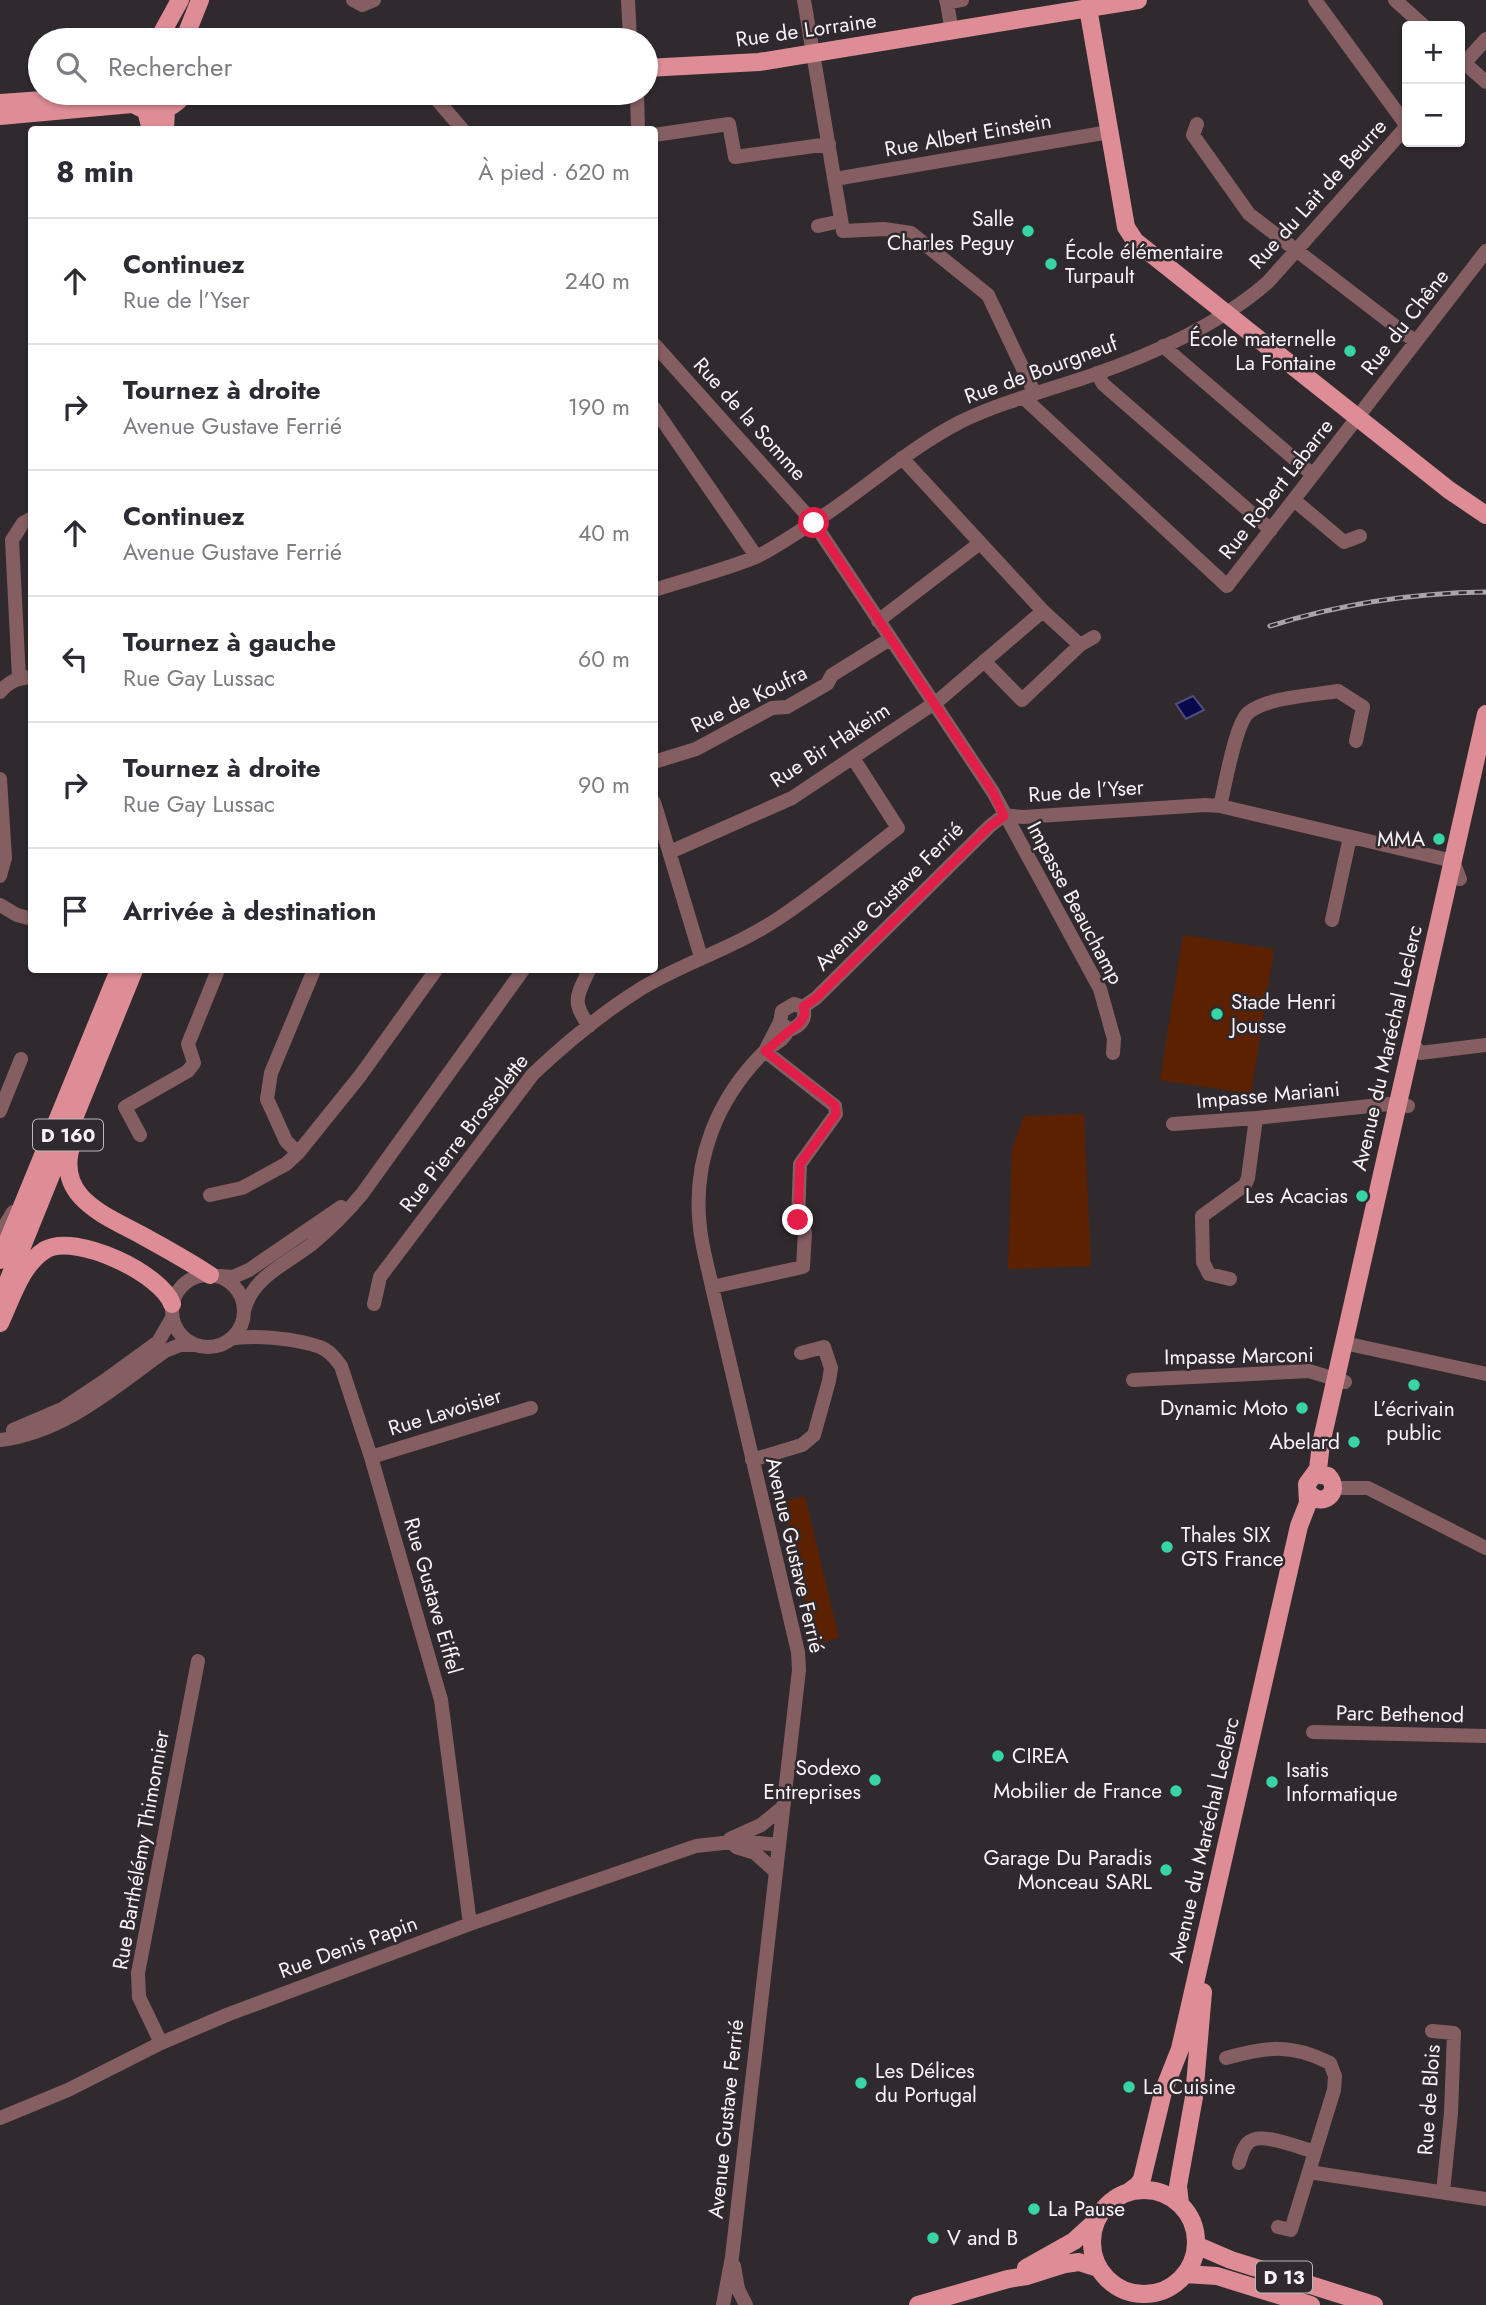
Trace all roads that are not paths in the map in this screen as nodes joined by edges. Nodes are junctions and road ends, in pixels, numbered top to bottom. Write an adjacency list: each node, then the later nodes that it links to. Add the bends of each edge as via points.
1 (180, 0): 14 (main road)
2 (201, 0): 15 (main road)
3 (353, 0): 4 (street, via 362,5)
4 (374, 0)
5 (628, 0): 16 (street)
6 (804, 0): 19 (street)
7 (962, 0): 11 (street)
8 (1138, 0): 12 (main road, Rue de Lorraine)
9 (1315, 0): 32 (street)
10 (1395, 0): 13 (street)
11 (946, 1): 17 (street)
12 (1087, 4): 17 (main road, Rue de Lorraine); 38 (main road)
13 (1418, 21)
14 (165, 28)
15 (189, 28)
16 (629, 28)
17 (952, 32): 19 (main road, Rue de Lorraine)
18 (1486, 39): 20 (street)
19 (813, 54): 22 (main road, Rue de Lorraine); 41 (street)
20 (1465, 59)
21 (1465, 66): 23 (street)
22 (658, 67)
23 (1486, 82)
24 (28, 101): 25 (main road)
25 (0, 103)
26 (105, 105): 31 (main road)
27 (136, 105): 34 (main road)
28 (178, 105): 35 (main road)
29 (441, 105): 36 (street)
30 (637, 105): 37 (street)
31 (0, 116)
32 (1402, 119)
33 (1196, 124): 45 (street, via 1193,135 1249,214)
34 (149, 126)
35 (167, 126)
36 (460, 126)
37 (638, 126)
38 (1109, 132): 42 (street, Rue Albert Einstein); 47 (main road, via 1126,227 1135,241)
39 (1402, 132): 45 (street, Rue du Lait de Beurre)
40 (658, 134): 41 (street, via 729,124 735,157)
41 (829, 145): 42 (street)
42 (835, 178): 44 (street)
43 (818, 226): 44 (street)
44 (842, 226): 52 (street, via 911,233 988,295)
45 (1295, 251): 47 (street, Rue du Lait de Beurre, via 1254,294); 48 (street)
46 (1486, 251): 48 (street, Rue du Chêne)
47 (1224, 313): 49 (street, Rue de Bourgneuf); 54 (main road)
48 (1416, 342): 54 (street, Rue du Chêne)
49 (1163, 346): 51 (street, Rue de Bourgneuf); 56 (street)
50 (658, 348): 60 (street, Rue de la Somme)
51 (1097, 373): 52 (street, Rue de Bourgneuf); 61 (street, via 1103,384)
52 (1029, 396): 55 (street, Rue de Bourgneuf, via 958,424); 61 (street, Rue Robert Labarre, via 1227,586)
53 (658, 414): 64 (street)
54 (1358, 418): 56 (street, Rue Robert Labarre); 58 (main road)
55 (902, 458): 60 (street, Rue de Bourgneuf); 63 (street)
56 (1313, 475): 57 (street, Rue Robert Labarre)
57 (1294, 500): 61 (street, Rue Robert Labarre); 62 (street, via 1344,542)
58 (1483, 516)
59 (28, 520): 72 (street, via 12,540 11,558)
60 (814, 523): 64 (street, Rue de Bourgneuf); 67 (street, Rue de l’Yser)
61 (1271, 530)
62 (1360, 536)
63 (980, 543): 66 (street); 67 (street)
64 (756, 556): 65 (street, Rue de Bourgneuf)
65 (658, 589)
66 (1043, 611): 70 (street); 71 (street, Rue Bir Hakeim)
67 (878, 621): 69 (street, Rue de l’Yser)
68 (1094, 637): 70 (street)
69 (890, 639): 74 (street, Rue de l’Yser); 78 (street, Rue de Koufra, via 787,707 772,708 696,749)
70 (1080, 645): 71 (street, via 1022,700)
71 (985, 662): 74 (street, Rue Bir Hakeim)
72 (25, 678): 73 (street, via 7,684)
73 (0, 692)
74 (934, 703): 77 (street, Rue Bir Hakeim); 83 (street, Rue de l’Yser)
75 (1486, 714): 86 (main road, Avenue du Maréchal Leclerc)
76 (1356, 741): 81 (street, via 1363,707 1338,691 1264,705 1240,725)
77 (853, 758): 85 (street, Rue Bir Hakeim, via 792,799); 92 (street, Rue Pierre Brossolette, via 898,828 779,919)
78 (658, 761)
79 (1486, 765): 88 (main road, Avenue du Maréchal Leclerc)
80 (0, 779): 87 (street, via 5,858)
81 (1220, 806): 83 (street, Rue de l’Yser); 84 (street, Rue de l’Yser)
82 (658, 814): 85 (street)
83 (1004, 816): 103 (street, Avenue Gustave Ferrié, via 816,998 803,1007 798,1004 782,1011 785,1026); 104 (street, Impasse Beauchamp, via 1100,989 1114,1039)
84 (1350, 837): 86 (street, Rue de l’Yser); 91 (street)
85 (670, 852): 92 (street)
86 (1453, 861): 88 (street); 102 (main road, Avenue du Maréchal Leclerc)
87 (0, 876)
88 (1460, 879): 102 (main road, Avenue du Maréchal Leclerc)
89 (0, 905): 90 (street)
90 (28, 918)
91 (1332, 920)
92 (701, 957): 100 (street, Rue Pierre Brossolette, via 641,989)
93 (117, 973): 114 (main road, D 160)
94 (133, 973): 106 (main road, D 160)
95 (217, 973): 112 (street, via 188,1044 194,1063 188,1071 125,1107)
96 (313, 973): 113 (street, via 271,1073 267,1099 286,1140)
97 (434, 973): 113 (street)
98 (521, 973): 111 (street)
99 (588, 973): 100 (street, via 577,1010)
100 (589, 1026): 122 (street, Rue Pierre Brossolette, via 533,1074 380,1277)
101 (1486, 1045): 102 (street)
102 (1416, 1047): 107 (main road, Avenue du Maréchal Leclerc)
103 (765, 1051): 120 (street, Avenue Gustave Ferrié, via 730,1091 700,1170 700,1229); 120 (street, via 835,1105 836,1114 800,1164 798,1220 805,1232 803,1267)
104 (1113, 1053)
105 (21, 1059): 108 (street)
106 (98, 1061): 118 (main road, via 71,1147 69,1168 74,1186 98,1213); 121 (main road, D 160)
107 (1403, 1105): 109 (street, Impasse Mariani); 128 (main road, Avenue du Maréchal Leclerc)
108 (0, 1111)
109 (1256, 1118): 110 (street, Impasse Mariani); 119 (street, via 1245,1185 1202,1216 1203,1262 1209,1273)
110 (1173, 1124)
111 (411, 1127): 118 (street, via 331,1215 249,1270 233,1277); 124 (street, via 341,1219 259,1283)
112 (139, 1135)
113 (299, 1153): 115 (street, via 242,1188)
114 (37, 1171): 116 (street); 117 (main road, D 160)
115 (210, 1195)
116 (0, 1234)
117 (0, 1260)
118 (215, 1275): 123 (street, via 199,1275 181,1286); 124 (street, via 237,1290)
119 (1230, 1279)
120 (712, 1287): 137 (street, Avenue Gustave Ferrié)
121 (0, 1301)
122 (374, 1304)
123 (172, 1311): 125 (main road, via 164,1289 139,1272 93,1249 68,1244 48,1248 30,1261); 129 (street, via 182,1336); 135 (street, via 158,1342 62,1409)
124 (243, 1314): 126 (street, Rue Gustave Eiffel); 127 (street)
125 (0, 1323)
126 (269, 1338): 127 (street, Rue Gustave Eiffel); 136 (street, Rue Gustave Eiffel, via 319,1347 333,1355 341,1366)
127 (230, 1339): 129 (street)
128 (1348, 1345): 131 (street); 133 (main road, Avenue du Maréchal Leclerc)
129 (199, 1346): 135 (street, via 180,1345 165,1351 66,1420 43,1430)
130 (801, 1353): 137 (street, via 824,1347 831,1368 814,1435 802,1445)
131 (1486, 1374)
132 (1133, 1380): 133 (street, Impasse Marconi, via 1309,1371)
133 (1340, 1380): 138 (main road, Avenue du Maréchal Leclerc)
134 (531, 1408): 136 (street, Rue Lavoisier)
135 (0, 1437)
136 (371, 1457): 147 (street, Rue Gustave Eiffel, via 441,1700)
137 (752, 1460): 143 (street, Avenue Gustave Ferrié, via 798,1652)
138 (1321, 1486): 139 (street, via 1368,1488); 155 (main road, Avenue du Maréchal Leclerc, via 1308,1503 1296,1540 1180,2049 1163,2092 1142,2179); 158 (main road, Avenue du Maréchal Leclerc, via 1201,2002 1194,2097 1178,2186)
139 (1486, 1548)
140 (198, 1661): 149 (street, Rue Barthélémy Thimonnier, via 138,1973 139,1997)
141 (1313, 1732): 142 (street, Parc Bethenod)
142 (1486, 1736)
143 (783, 1807): 144 (street, Rue Denis Papin, via 761,1825); 145 (street, Avenue Gustave Ferrié)
144 (722, 1842): 145 (street, Rue Denis Papin); 146 (street, Rue Denis Papin, via 755,1853); 147 (street, Rue Denis Papin, via 696,1846)
145 (779, 1845): 146 (street, Avenue Gustave Ferrié)
146 (776, 1872): 162 (street, Avenue Gustave Ferrié)
147 (470, 1924): 149 (street, Rue Denis Papin)
148 (1432, 2031): 156 (street, Rue de Blois, via 1454,2033)
149 (161, 2043): 151 (street, Rue Denis Papin)
150 (1226, 2059): 152 (street, via 1278,2047 1330,2063 1334,2090)
151 (0, 2118)
152 (1315, 2152): 153 (street, via 1259,2137 1249,2141); 154 (street)
153 (1239, 2163)
154 (1309, 2172): 156 (street); 160 (street, via 1292,2230)
155 (1130, 2191): 158 (main road, via 1165,2194); 159 (main road, via 1103,2208)
156 (1443, 2192): 157 (street)
157 (1486, 2199)
158 (1180, 2204): 161 (main road, via 1195,2230)
159 (1095, 2222): 163 (main road, via 1092,2253); 165 (main road, via 1074,2241)
160 (1278, 2227)
161 (1196, 2245): 164 (main road); 173 (main road, D 13)
162 (732, 2257): 168 (street, Avenue Gustave Ferrié); 169 (street, Avenue Gustave Ferrié)
163 (1098, 2268): 165 (main road, via 1079,2262); 166 (main road)
164 (1185, 2274): 167 (main road); 172 (main road, D 13, via 1217,2276)
165 (1008, 2278): 170 (main road)
166 (1113, 2285): 167 (main road); 171 (main road)
167 (1142, 2300)
168 (723, 2305)
169 (746, 2305)
170 (918, 2305)
171 (1119, 2305)
172 (1311, 2305)
173 (1374, 2305)

